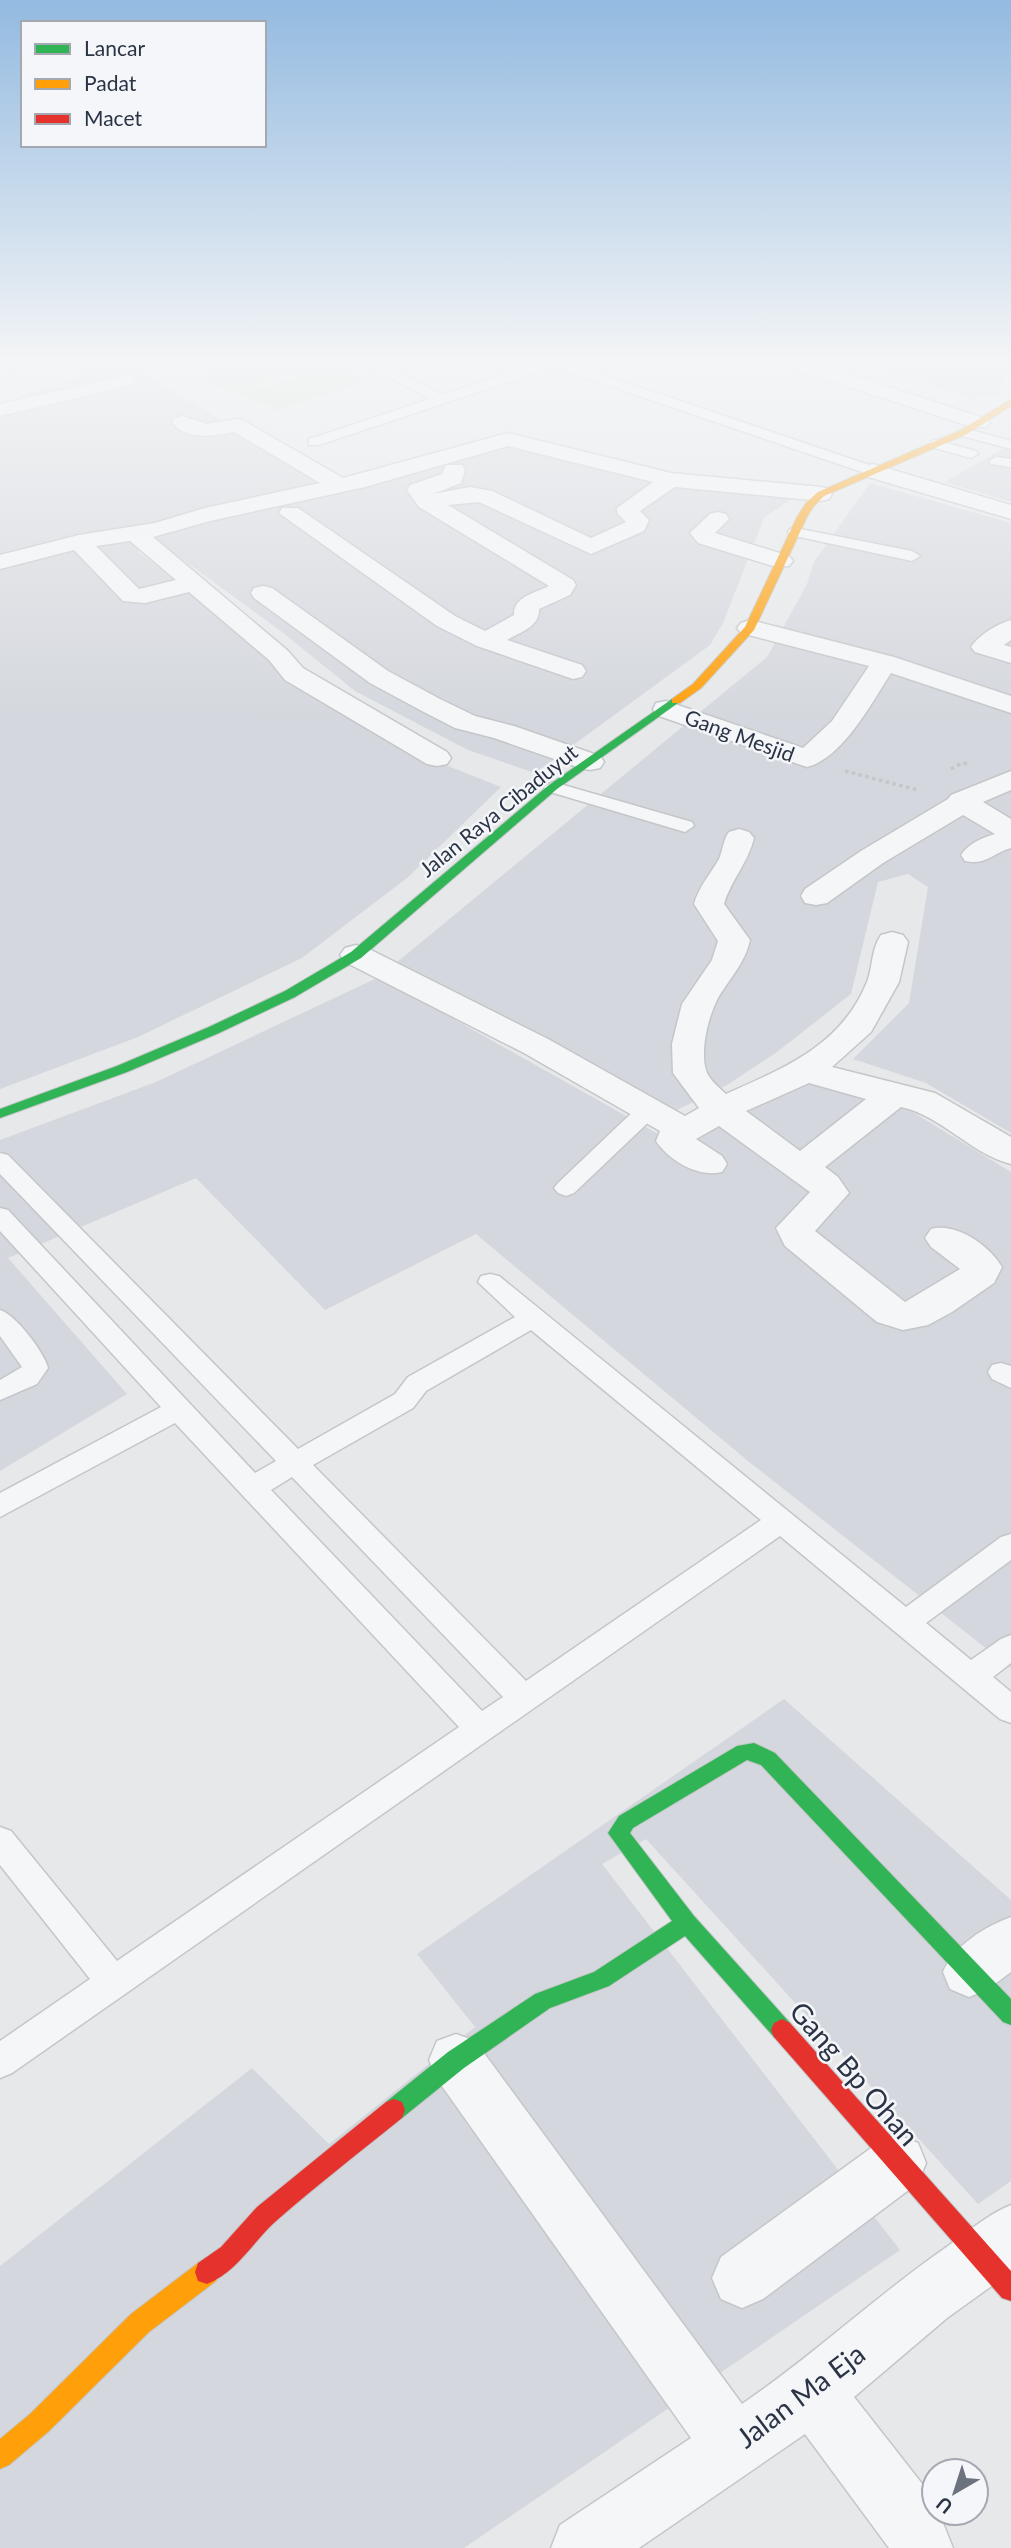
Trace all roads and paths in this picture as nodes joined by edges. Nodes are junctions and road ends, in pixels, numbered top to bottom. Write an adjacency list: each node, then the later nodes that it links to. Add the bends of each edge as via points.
1 (335, 483): 8 (street)
2 (357, 483): 8 (street)
3 (440, 483): 10 (street, via 418,491)
4 (667, 483): 10 (street, via 628,508 638,520 636,526 591,547 484,496)
5 (702, 483): 9 (street)
6 (846, 483): 9 (main road, Jalan Raya Cibaduyut)
7 (913, 483): 11 (street)
8 (340, 486): 15 (street)
9 (821, 494): 14 (main road, Jalan Raya Cibaduyut, via 809,505)
10 (427, 502): 26 (street, via 564,584 561,590 526,606 527,618)
11 (1011, 512)
12 (290, 513): 26 (street, via 426,608)
13 (718, 519): 20 (street, via 702,533 706,538)
14 (795, 532): 19 (lane); 20 (main road, Jalan Raya Cibaduyut)
15 (136, 534): 17 (street); 22 (street)
16 (0, 535): 18 (street)
17 (79, 542): 18 (street); 22 (street, via 132,596)
18 (29, 554): 21 (street)
19 (912, 556)
20 (781, 561): 24 (main road, Jalan Raya Cibaduyut)
21 (0, 562)
22 (193, 583): 34 (street, via 294,674)
23 (263, 593): 36 (street, via 369,670 431,705 465,722)
24 (750, 628): 29 (street); 33 (main road, Jalan Raya Cibaduyut, via 697,686)
25 (1011, 628): 27 (street)
26 (486, 641): 30 (street)
27 (984, 647): 28 (street); 31 (street)
28 (1011, 655)
29 (885, 662): 31 (street); 35 (street, Gang Mesjid, via 847,724)
30 (573, 671)
31 (940, 680): 32 (street)
32 (1011, 705)
33 (666, 709): 35 (street, Gang Mesjid); 36 (main road, Jalan Raya Cibaduyut)
34 (437, 758)
35 (807, 759): 40 (path)
36 (590, 762): 39 (main road, Jalan Raya Cibaduyut)
37 (1009, 766): 38 (path, via 989,772 962,763); 41 (street)
38 (945, 774)
39 (554, 787): 42 (lane); 48 (main road, Jalan Raya Cibaduyut)
40 (925, 789)
41 (962, 803): 44 (street); 46 (street)
42 (685, 826)
43 (739, 838): 52 (street, via 734,858 714,887 709,904 734,940 733,952 695,1012 689,1044 690,1072 700,1090)
44 (1009, 839): 45 (street)
45 (976, 855)
46 (816, 896)
47 (892, 942): 49 (street, via 883,982 854,1032)
48 (356, 955): 51 (street, via 536,1046); 53 (main road, Jalan Raya Cibaduyut, via 254,1012 122,1069)
49 (807, 1071): 50 (street); 52 (street)
50 (895, 1094): 55 (street, via 933,1105); 58 (street)
51 (648, 1110): 54 (street); 59 (lane)
52 (722, 1110): 54 (street); 58 (street)
53 (0, 1114)
54 (684, 1130): 57 (street, via 673,1139)
55 (1011, 1153)
56 (0, 1160): 67 (lane)
57 (709, 1164)
58 (801, 1168): 61 (street, via 831,1193 795,1228 798,1237 891,1312 914,1315 980,1274 984,1267)
59 (566, 1188)
60 (0, 1216): 66 (lane)
61 (944, 1238)
62 (490, 1282): 63 (lane)
63 (533, 1318): 67 (lane, via 417,1384 404,1402); 70 (lane)
64 (0, 1319): 65 (lane, via 35,1368 28,1377)
65 (0, 1391)
66 (179, 1409): 68 (lane); 69 (lane)
67 (294, 1462): 68 (lane); 75 (lane)
68 (253, 1487): 77 (lane)
69 (0, 1506)
70 (781, 1521): 72 (lane); 75 (lane)
71 (1011, 1545): 72 (lane)
72 (905, 1623): 74 (lane)
73 (1011, 1647): 74 (lane)
74 (971, 1677): 76 (lane)
75 (524, 1699): 77 (lane)
76 (1011, 1710)
77 (480, 1729): 82 (lane)
78 (2, 1846): 82 (lane)
79 (687, 1923): 81 (main road, Gang Bp Ohan, via 618,1833 626,1822 744,1752 754,1752 768,1759); 84 (main road, via 601,1979 543,2001); 86 (main road, Gang Bp Ohan)
80 (1011, 1941): 81 (street)
81 (969, 1972): 83 (main road)
82 (114, 1983): 85 (lane)
83 (1011, 2015)
84 (456, 2060): 90 (street); 91 (main road, via 265,2215 229,2255 140,2323)
85 (0, 2061)
86 (898, 2164): 87 (main road, Gang Bp Ohan); 88 (street)
87 (1002, 2260): 89 (street, Jalan Ma Eja, via 926,2297)
88 (742, 2278)
89 (812, 2393): 90 (street, Jalan Ma Eja); 93 (street, via 911,2522)
90 (734, 2445): 92 (street, Jalan Ma Eja)
91 (0, 2456)
92 (583, 2548)
93 (921, 2548)

